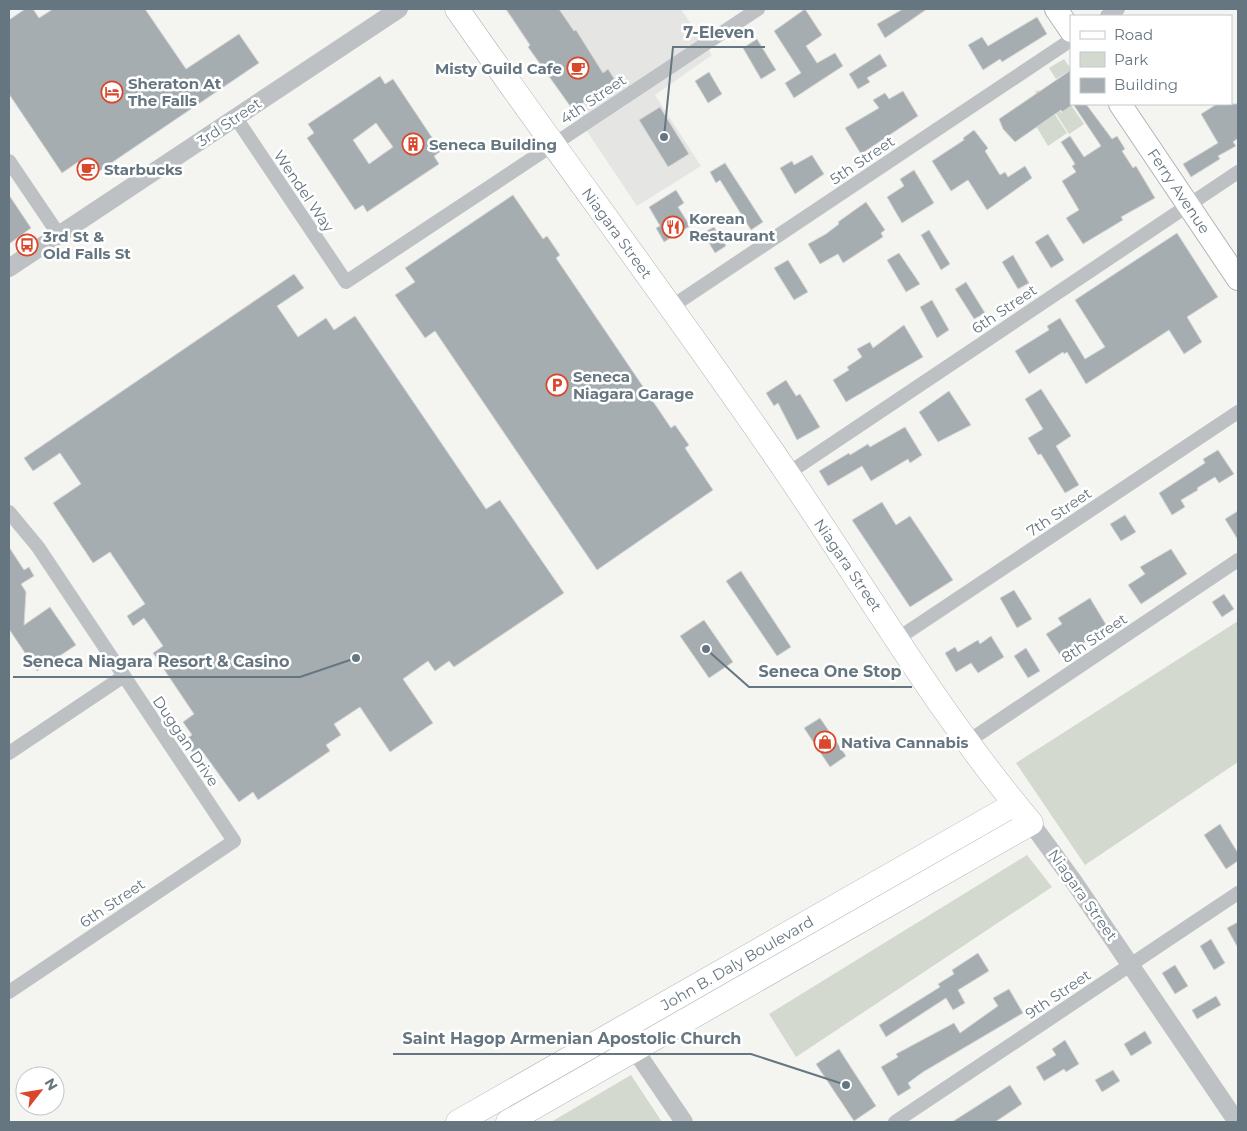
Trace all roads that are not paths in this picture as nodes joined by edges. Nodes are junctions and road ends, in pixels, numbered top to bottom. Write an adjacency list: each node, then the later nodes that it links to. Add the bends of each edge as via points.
1 (399, 9): 8 (street, 3rd Street)
2 (457, 9): 9 (highway, Niagara Street)
3 (758, 9): 9 (street, 4th Street)
4 (1056, 9): 5 (main road)
5 (1070, 30)
6 (1070, 41): 17 (street, 5th Street)
7 (1121, 105): 12 (main road, Ferry Avenue)
8 (236, 118): 13 (street, 3rd Street); 16 (street, Wendel Way)
9 (552, 145): 16 (street, 4th Street); 17 (highway, Niagara Street)
10 (9, 161): 13 (street)
11 (1238, 172): 12 (street, 6th Street)
12 (1188, 205): 15 (main road, Ferry Avenue); 19 (street, 6th Street)
13 (58, 235): 14 (street, 3rd Street)
14 (9, 268)
15 (1238, 279)
16 (346, 282)
17 (671, 307): 19 (highway, Niagara Street)
18 (1238, 412): 22 (street, 7th Street)
19 (787, 474): 22 (highway, Niagara Street)
20 (9, 512): 23 (street, Duggan Drive, via 38,547)
21 (1238, 560): 24 (street, 8th Street)
22 (897, 639): 24 (highway, Niagara Street)
23 (124, 676): 25 (street); 28 (street, Duggan Drive)
24 (967, 742): 26 (highway, Niagara Street)
25 (9, 753)
26 (1015, 804): 27 (highway, Niagara Street); 33 (highway, John B. Daly Boulevard)
27 (1031, 824): 30 (street, Niagara Street); 32 (highway, John B. Daly Boulevard)
28 (234, 841): 31 (street, 6th Street)
29 (1238, 893): 30 (street, 9th Street)
30 (1131, 965): 36 (street, 9th Street); 37 (street, Niagara Street)
31 (9, 992)
32 (635, 1050): 34 (highway, John B. Daly Boulevard); 35 (street)
33 (458, 1122)
34 (508, 1122)
35 (684, 1122)
36 (895, 1122)
37 (1238, 1122)

